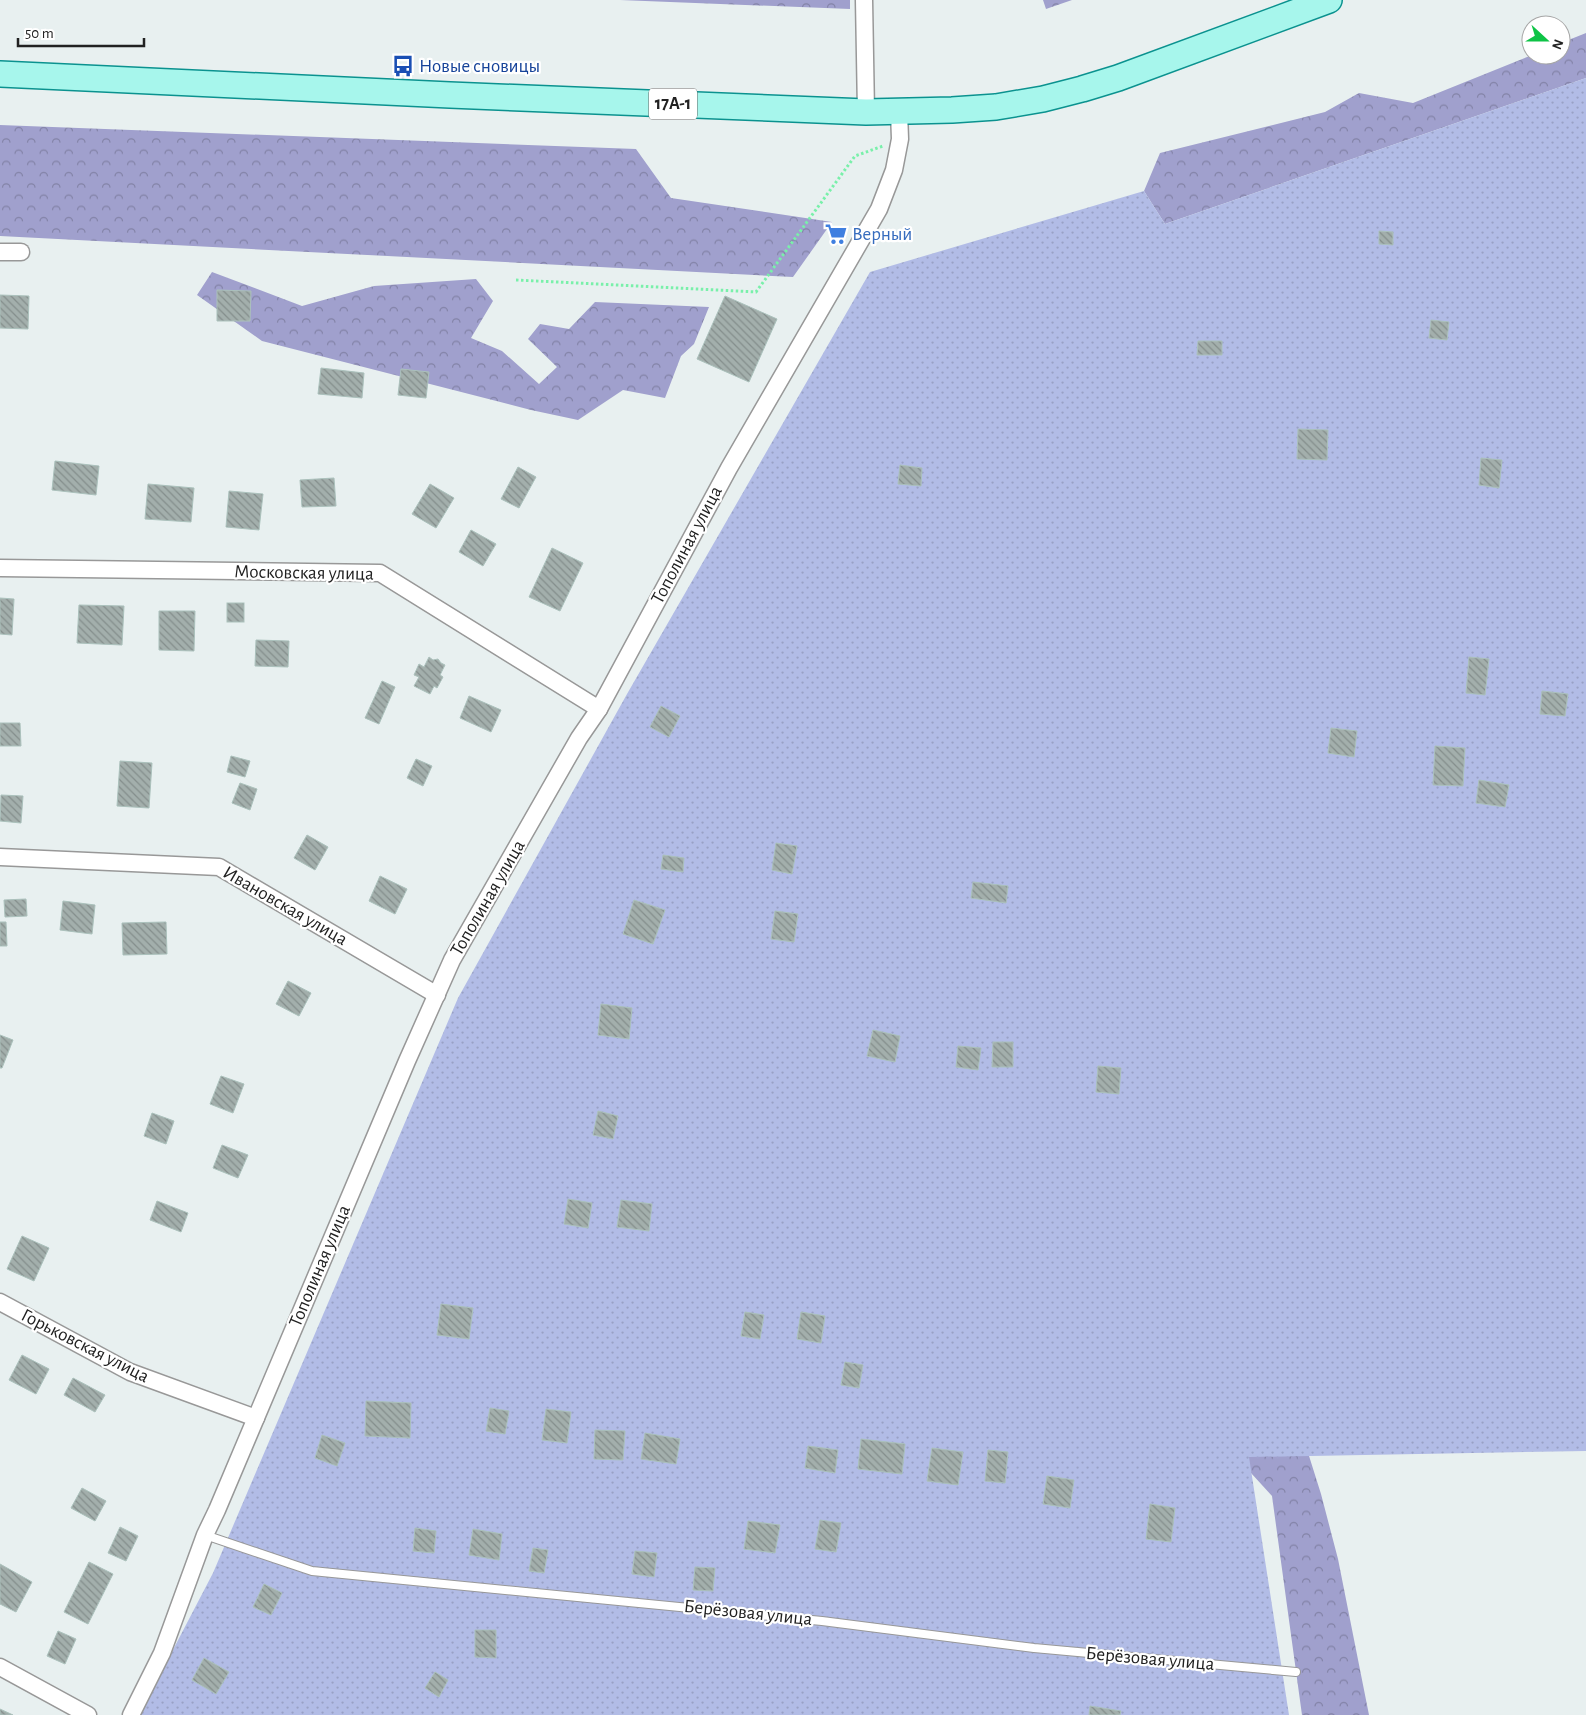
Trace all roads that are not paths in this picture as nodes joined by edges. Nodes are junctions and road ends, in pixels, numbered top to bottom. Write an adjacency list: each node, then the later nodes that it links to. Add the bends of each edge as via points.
1 (864, 0): 4 (street)
2 (1329, 0): 5 (main road, 17А-1, via 1082,89 996,107)
3 (0, 74): 4 (main road, 17А-1)
4 (866, 112): 5 (main road, 17А-1)
5 (900, 112): 9 (street, Тополиная улица, via 900,140 894,170 879,209 728,468)
6 (0, 252): 7 (street)
7 (21, 252)
8 (0, 568): 9 (street, Московская улица, via 380,573)
9 (600, 709): 11 (street, Тополиная улица, via 579,738 452,960)
10 (0, 857): 11 (street, Ивановская улица, via 219,867)
11 (437, 995): 13 (street, Тополиная улица)
12 (0, 1302): 13 (street, Горьковская улица, via 130,1372)
13 (256, 1418): 14 (street, Тополиная улица)
14 (205, 1535): 16 (lane, Берёзовая улица, via 312,1571 822,1620 1034,1648); 18 (street, Тополиная улица, via 162,1653)
15 (0, 1667): 17 (street)
16 (1296, 1672)
17 (88, 1715)
18 (131, 1715)

